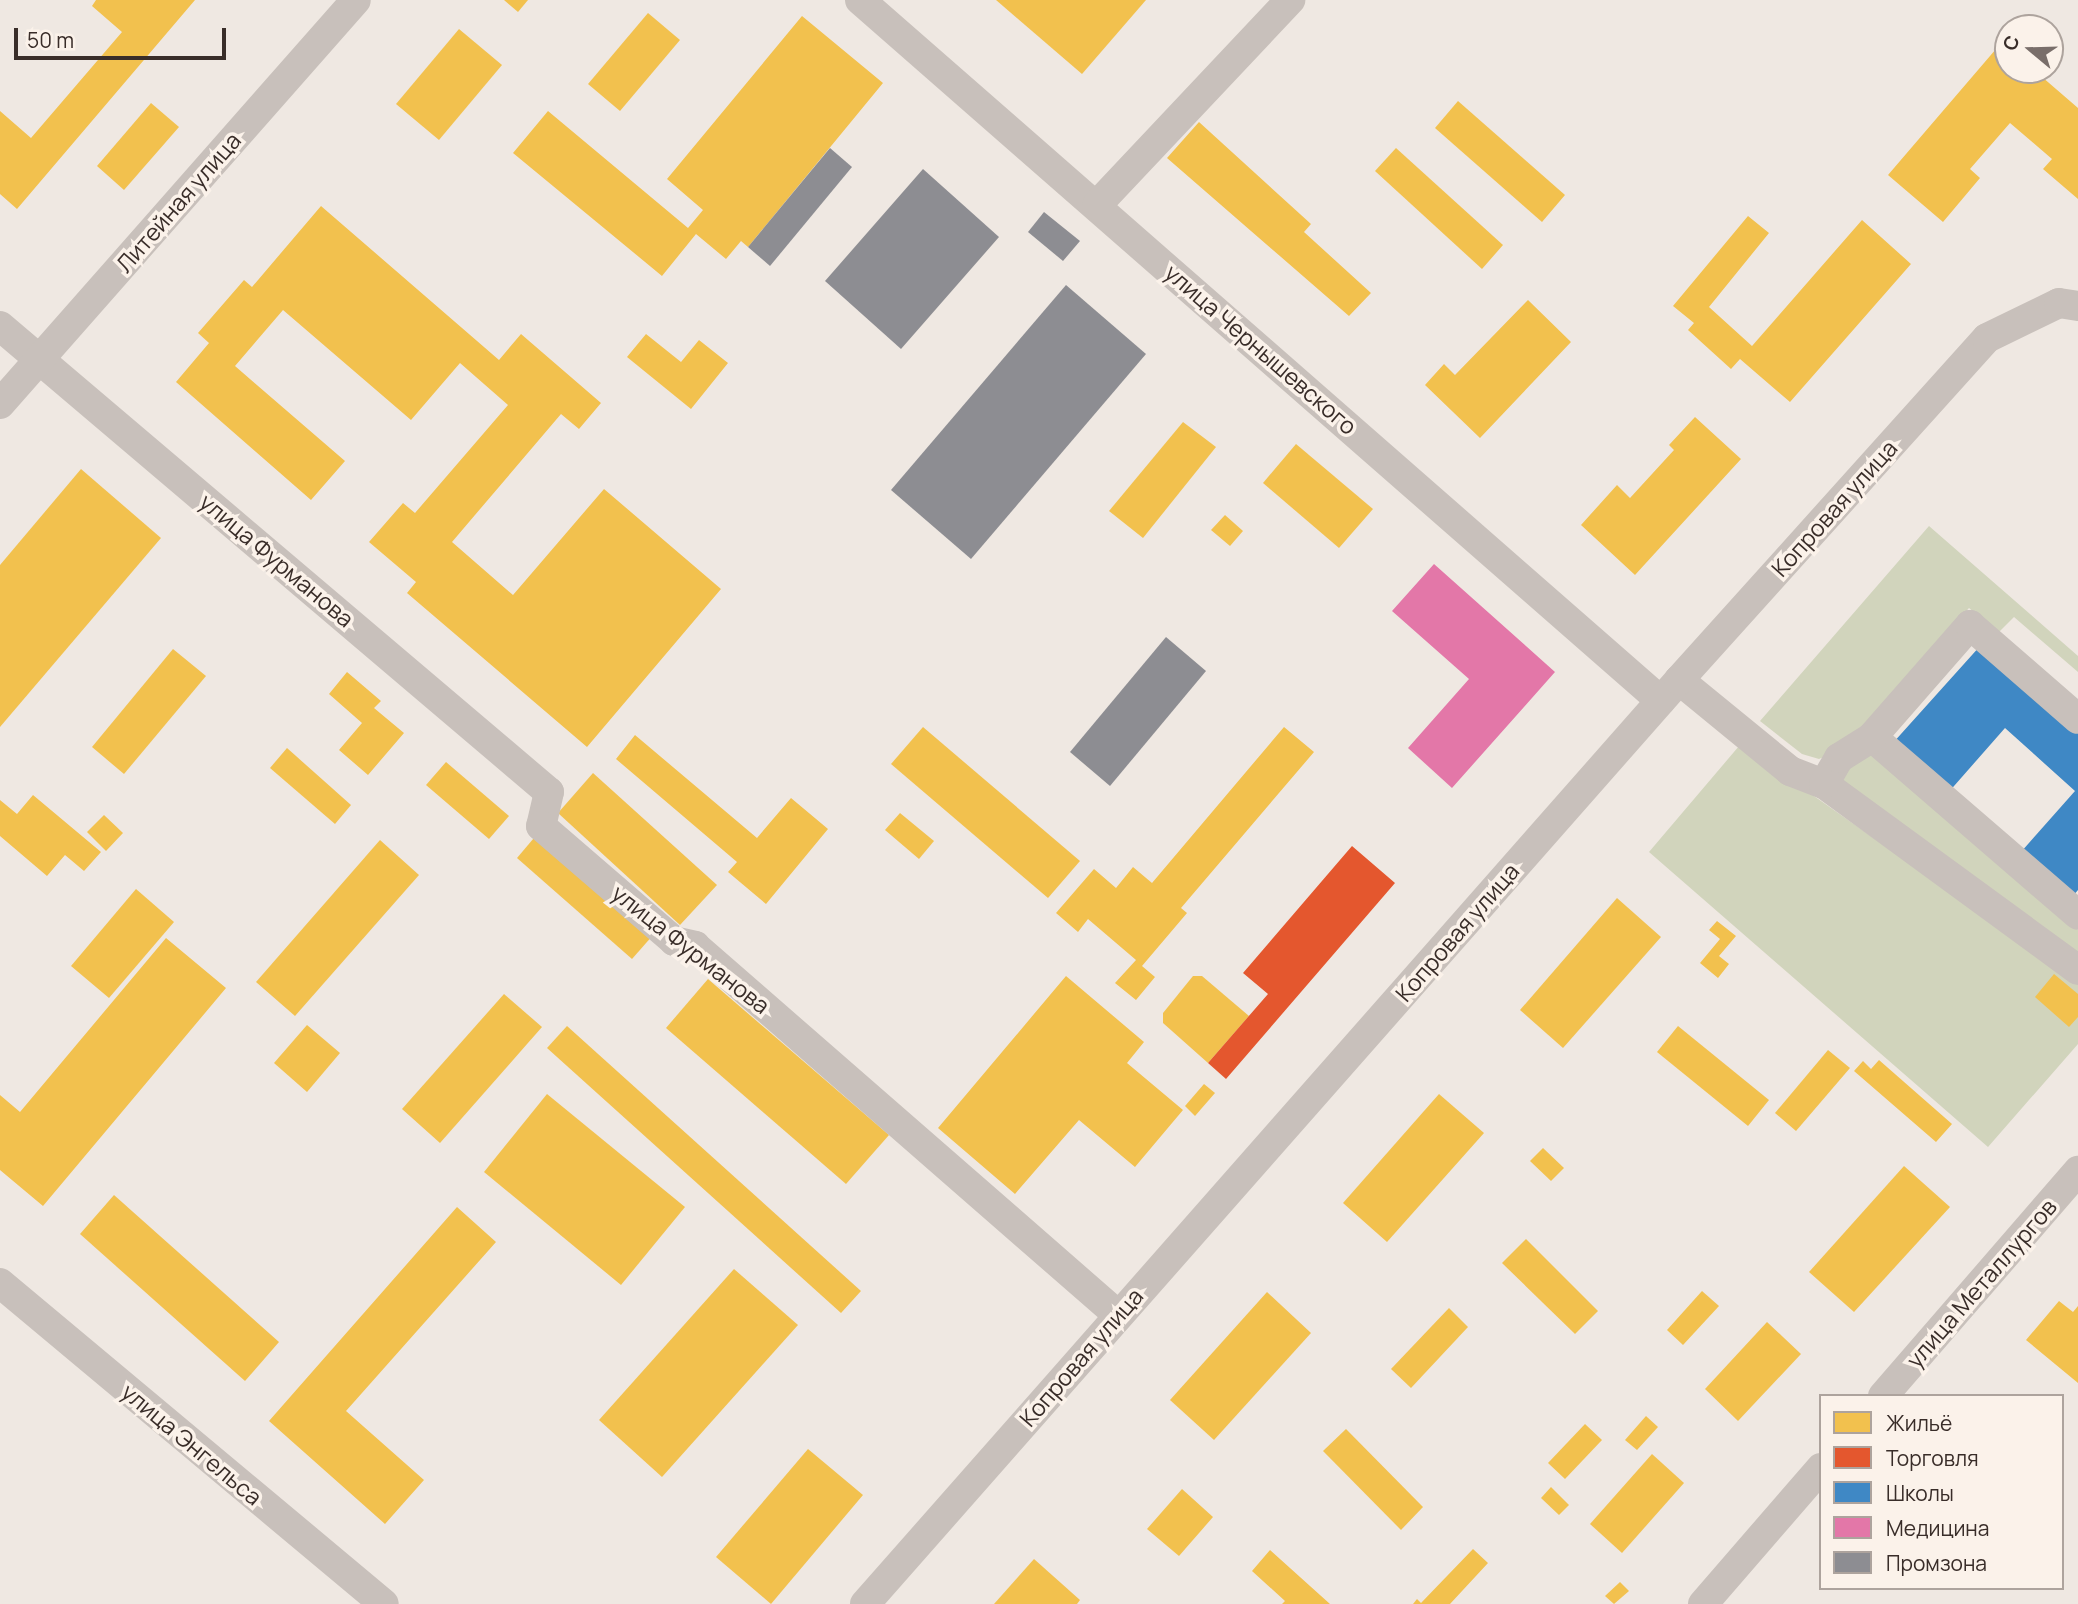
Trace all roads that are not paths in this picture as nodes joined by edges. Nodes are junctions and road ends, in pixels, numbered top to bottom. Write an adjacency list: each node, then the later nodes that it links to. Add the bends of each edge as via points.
1 (356, 0): 7 (street, Литейная улица)
2 (860, 0): 4 (street, улица Чернышевского)
3 (1290, 0): 4 (street)
4 (1097, 205): 9 (street, улица Чернышевского)
5 (2078, 306): 9 (street, Копровая улица, via 2059,303 1987,338)
6 (0, 326): 7 (street)
7 (39, 358): 8 (street, Литейная улица); 17 (street, улица Фурманова, via 549,792 541,826 674,941 695,946)
8 (0, 404)
9 (1670, 690): 12 (street, улица Чернышевского, via 1790,771); 17 (street, Копровая улица)
10 (2078, 719): 11 (street, via 1970,625)
11 (1872, 737): 12 (street, via 1839,758); 13 (street)
12 (1824, 784): 14 (street, улица Чернышевского)
13 (2078, 915)
14 (2078, 970)
15 (2078, 1171): 18 (street, улица Металлургов)
16 (0, 1283): 20 (street, улица Энгельса)
17 (1118, 1315): 21 (street, Копровая улица)
18 (1885, 1394)
19 (1819, 1470): 22 (street)
20 (384, 1604)
21 (866, 1604)
22 (1703, 1604)

